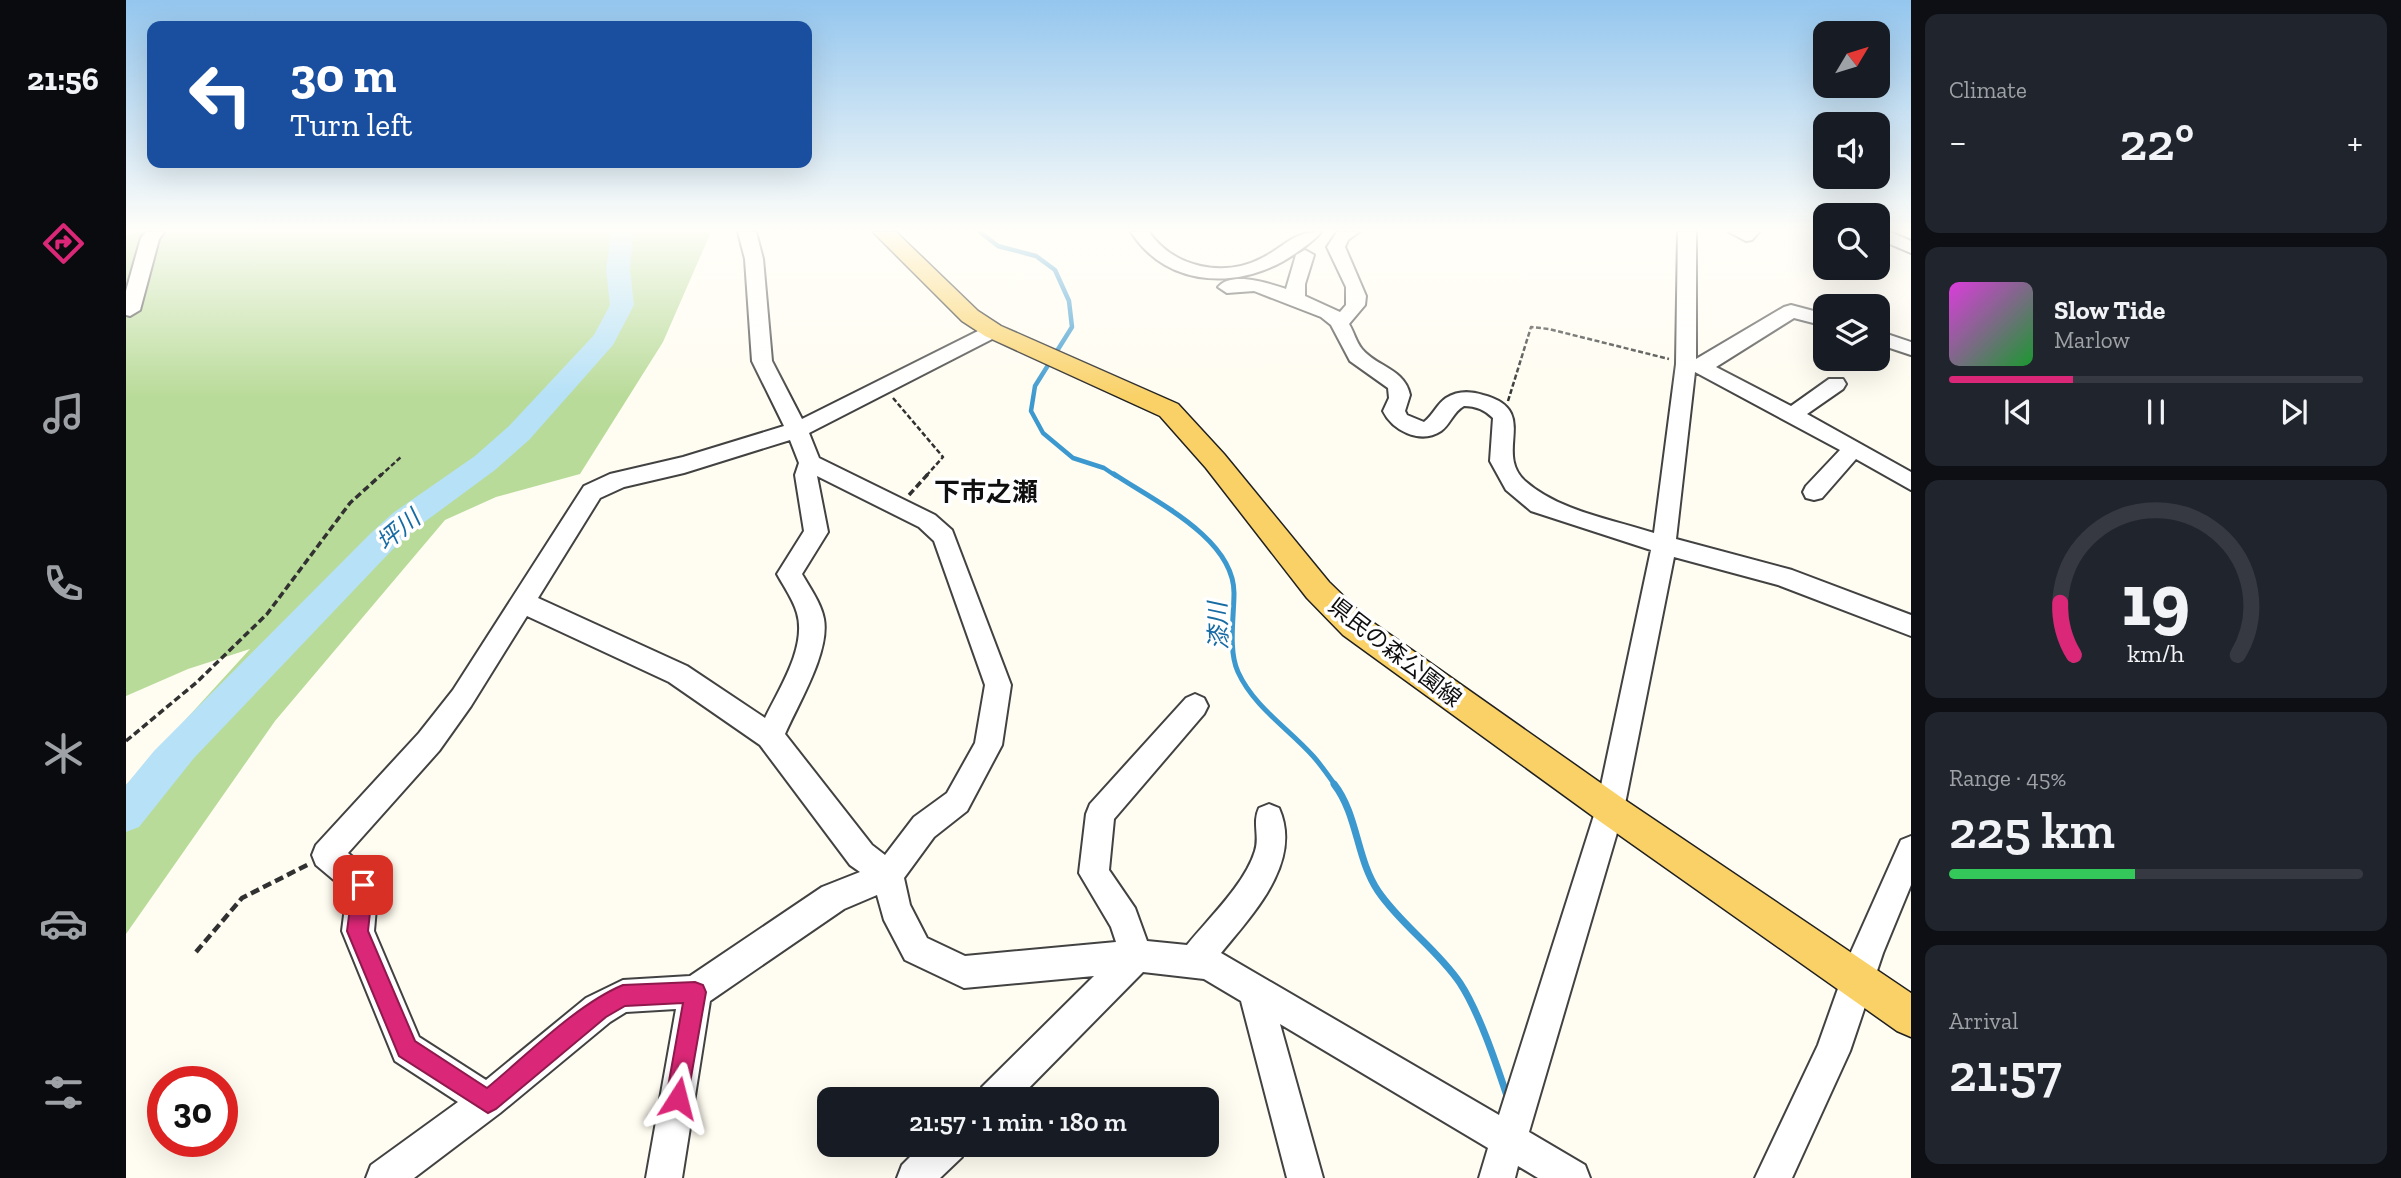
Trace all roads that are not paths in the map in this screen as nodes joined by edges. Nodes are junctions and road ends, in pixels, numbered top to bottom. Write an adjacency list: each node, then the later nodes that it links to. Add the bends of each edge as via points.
1 (136, 287): 9 (street)
2 (756, 287): 18 (street, via 762,361)
3 (940, 287): 12 (main road, 県民の森公園線, via 970,316)
4 (1262, 287): 8 (street)
5 (1294, 287): 8 (street)
6 (1355, 287): 11 (street, via 1354,313)
7 (1689, 287): 15 (street)
8 (1297, 299): 11 (street)
9 (130, 310)
10 (1813, 317): 15 (street, via 1791,311)
11 (1340, 322): 23 (street, via 1349,347 1399,388 1401,396 1394,411 1398,420 1430,428 1454,403 1473,400 1492,406 1504,416 1501,461 1514,484 1530,499 1555,512)
12 (1002, 334): 18 (street); 28 (main road, 県民の森公園線, via 1169,410 1318,590 1354,626)
13 (1890, 341): 14 (street)
14 (1911, 349)
15 (1693, 366): 17 (street); 23 (street)
16 (1836, 384): 17 (street)
17 (1792, 415): 19 (street)
18 (797, 430): 20 (street); 24 (street, via 618,480 592,492)
19 (1854, 448): 21 (street); 22 (street)
20 (810, 463): 27 (street, via 806,475 816,531 789,574 807,605 812,628); 31 (street, via 927,522 944,536 998,685 988,745 957,802 924,827)
21 (1911, 482)
22 (1814, 492)
23 (1664, 545): 25 (street, via 1783,577); 28 (street)
24 (524, 603): 27 (street, via 678,674); 39 (street, via 429,742 327,855 363,885 358,931 407,1049)
25 (1911, 626)
26 (1195, 706): 32 (street, via 1100,814 1094,873 1124,919)
27 (770, 736): 31 (street, via 861,855)
28 (1609, 809): 34 (main road, 県民の森公園線); 40 (street)
29 (1269, 818): 33 (street, via 1273,845 1264,868)
30 (1911, 850): 34 (street)
31 (888, 875): 32 (street, via 894,909 916,949 964,972); 36 (street, via 833,898)
32 (1137, 956): 33 (street); 38 (street)
33 (1194, 961): 35 (street, via 1208,963)
34 (1857, 980): 37 (main road, 県民の森公園線); 48 (street, via 1833,1051)
35 (1254, 988): 40 (street); 45 (street)
36 (695, 992): 39 (street, via 623,996 598,1010); 43 (street)
37 (1911, 1017)
38 (1006, 1087)
39 (488, 1101): 42 (street)
40 (1510, 1142): 46 (street); 47 (street)
41 (936, 1157): 44 (street)
42 (384, 1178)
43 (664, 1178)
44 (915, 1178)
45 (1305, 1178)
46 (1497, 1178)
47 (1572, 1178)
48 (1773, 1178)

